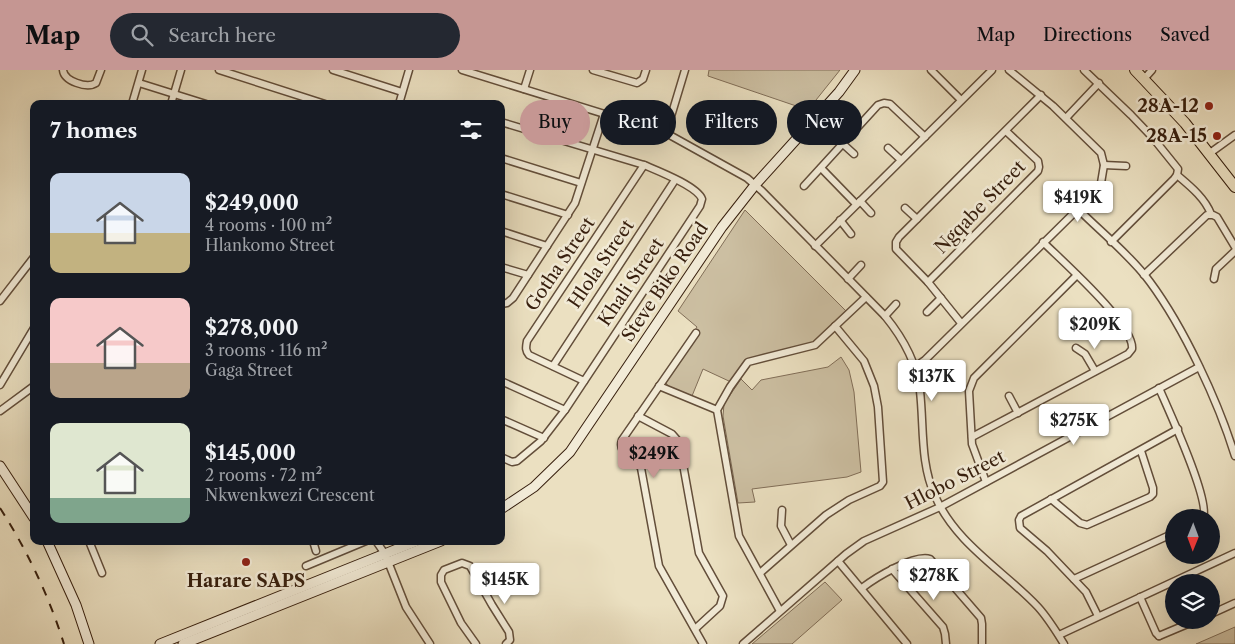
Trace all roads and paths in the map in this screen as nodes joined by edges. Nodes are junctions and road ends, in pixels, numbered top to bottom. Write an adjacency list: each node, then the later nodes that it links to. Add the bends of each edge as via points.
1 (63, 70): 2 (street, via 67,79 88,86 96,83)
2 (100, 70)
3 (142, 70): 22 (street)
4 (182, 70): 26 (street)
5 (219, 70): 31 (street)
6 (333, 70): 25 (street)
7 (409, 70): 25 (street)
8 (462, 70): 24 (street)
9 (530, 70): 24 (street)
10 (593, 70): 20 (street)
11 (646, 70): 20 (street, via 638,83)
12 (685, 70): 33 (street)
13 (855, 70): 59 (street, Steve Biko Road)
14 (931, 70): 34 (street)
15 (992, 70): 34 (street)
16 (1009, 70): 27 (street)
17 (1084, 70): 23 (street)
18 (1134, 70): 21 (main road)
19 (1152, 70): 21 (street)
20 (608, 72)
21 (1144, 79): 48 (main road)
22 (138, 83): 26 (street); 28 (street)
23 (1099, 83): 36 (street); 56 (street, via 1177,166)
24 (524, 89): 35 (street)
25 (402, 92): 32 (street)
26 (174, 94): 29 (street); 30 (street)
27 (1041, 95): 36 (street); 40 (street)
28 (133, 100)
29 (172, 100)
30 (193, 100)
31 (313, 100)
32 (400, 100)
33 (676, 100)
34 (961, 100): 42 (street)
35 (600, 113)
36 (1066, 118): 53 (street, via 1100,151)
37 (505, 123): 47 (street, Khali Street)
38 (862, 123): 42 (street, via 884,102)
39 (600, 126): 47 (street)
40 (1006, 131): 69 (street); 87 (street, Ngqabe Street, via 1038,161 1038,171)
41 (1235, 135): 48 (street)
42 (924, 137): 51 (street)
43 (676, 139): 59 (street)
44 (842, 145): 55 (street)
45 (844, 145): 49 (street)
46 (888, 148): 51 (street)
47 (592, 150): 52 (street, Khali Street); 58 (street)
48 (1210, 153): 61 (main road)
49 (854, 154)
50 (505, 159): 58 (street)
51 (901, 160): 63 (street)
52 (644, 165): 57 (street, Khali Street); 100 (street, Gotha Street, via 527,341 529,355)
53 (1104, 165): 54 (street); 65 (street, via 1100,185)
54 (1126, 166)
55 (820, 168): 60 (street); 63 (street)
56 (1177, 175): 67 (street, via 1200,196); 74 (street)
57 (676, 180): 100 (street, Hlola Street); 104 (street, Khali Street, via 699,193 701,204)
58 (581, 183): 68 (street)
59 (755, 185): 76 (street); 126 (street, Steve Biko Road, via 717,233 570,452 534,488)
60 (804, 186)
61 (1235, 187)
62 (505, 195): 68 (street)
63 (858, 203): 66 (street); 70 (street)
64 (905, 208): 69 (street)
65 (1078, 209): 73 (street); 74 (street)
66 (871, 213)
67 (1211, 214): 77 (street, via 1217,217); 84 (street, via 1202,217)
68 (568, 215): 75 (street)
69 (917, 219): 87 (street, via 895,246)
70 (840, 220): 72 (street); 76 (street)
71 (505, 232): 75 (street)
72 (851, 234)
73 (1043, 242): 83 (street); 95 (street)
74 (1112, 242): 84 (street)
75 (547, 246): 82 (street)
76 (815, 246): 85 (street)
77 (1235, 247)
78 (1235, 251): 86 (street, via 1216,269)
79 (30, 262): 90 (street)
80 (861, 265): 85 (street)
81 (505, 268): 82 (street)
82 (528, 275): 91 (street, via 513,298)
83 (1077, 275): 103 (street, via 1111,310 1132,344 1128,354); 118 (street, via 973,380 969,391)
84 (1144, 275): 102 (street)
85 (848, 279): 88 (street)
86 (1214, 279)
87 (928, 282): 89 (street)
88 (866, 296): 94 (street); 96 (street)
89 (941, 298): 93 (street); 95 (street)
90 (0, 301)
91 (505, 303)
92 (896, 304): 94 (street)
93 (927, 312)
94 (886, 316): 101 (street, via 901,336)
95 (961, 323): 101 (street)
96 (836, 326): 112 (street, via 813,346 748,362); 139 (street, via 864,361 874,386 883,482 849,500)
97 (696, 333): 107 (street)
98 (30, 335): 106 (street)
99 (1076, 348): 103 (street, via 1084,353)
100 (553, 366): 104 (street, Gotha Street)
101 (915, 367): 127 (street, via 926,467)
102 (1198, 367): 108 (street, Hlobo Street); 121 (street)
103 (1095, 371): 114 (street)
104 (584, 381): 111 (street, Khali Street)
105 (505, 383): 111 (street)
106 (0, 385)
107 (659, 386): 112 (street); 115 (street)
108 (1159, 388): 117 (street); 124 (street, Hlobo Street)
109 (30, 389): 113 (street)
110 (1010, 396): 114 (street)
111 (565, 410): 119 (street, Khali Street)
112 (718, 410): 147 (street, via 738,533)
113 (0, 411)
114 (1018, 413): 118 (street)
115 (638, 416): 155 (street, via 622,440 621,449 641,468 659,566); 155 (street, via 672,434 679,442 699,553 723,596 720,606)
116 (505, 421): 119 (street)
117 (1178, 430): 120 (street); 128 (street)
118 (972, 437): 124 (street, via 972,447)
119 (544, 438): 122 (street, Khali Street, via 517,461)
120 (1141, 450): 125 (street); 125 (street, via 1153,488 1150,497 1087,526)
121 (1235, 456)
122 (505, 459)
123 (0, 466): 130 (street)
124 (986, 482): 127 (street, Hlobo Street)
125 (1051, 499): 148 (street, via 1021,516 1018,524)
126 (505, 506)
127 (940, 507): 143 (street, Hlobo Street, via 864,541); 157 (street, via 959,534 1032,602)
128 (1204, 509)
129 (782, 510): 139 (street, via 781,526)
130 (30, 512)
131 (1165, 537): 148 (street)
132 (49, 545): 160 (street, via 76,605)
133 (91, 545): 146 (street)
134 (314, 545): 140 (street)
135 (356, 545): 144 (street)
136 (378, 545): 142 (street)
137 (410, 545): 142 (street)
138 (428, 545): 142 (street)
139 (791, 545): 147 (street)
140 (316, 551)
141 (1235, 553): 150 (street)
142 (386, 558): 159 (street, via 406,607); 161 (street); 162 (street)
143 (838, 561): 149 (street); 153 (street, Hlobo Street)
144 (306, 566)
145 (892, 569): 149 (street); 168 (street, via 943,627); 169 (street, via 921,557 931,559 981,618)
146 (102, 573)
147 (760, 573): 153 (street)
148 (1074, 579): 154 (street, via 1088,595)
149 (862, 588): 167 (street)
150 (1140, 597): 154 (street); 158 (street)
151 (1235, 603): 152 (street)
152 (1220, 610)
153 (780, 611): 166 (street, Hlobo Street)
154 (1098, 616): 157 (street)
155 (695, 629): 165 (street)
156 (1176, 629): 158 (street)
157 (1059, 635): 170 (street)
158 (1159, 636): 171 (street)
159 (428, 643)
160 (89, 644)
161 (160, 644)
162 (183, 644)
163 (476, 644): 164 (street, via 441,582 444,570 462,563 473,569 509,632)
164 (506, 644)
165 (703, 644)
166 (743, 644)
167 (906, 644)
168 (946, 644)
169 (982, 644)
170 (1064, 644)
171 (1157, 644)

